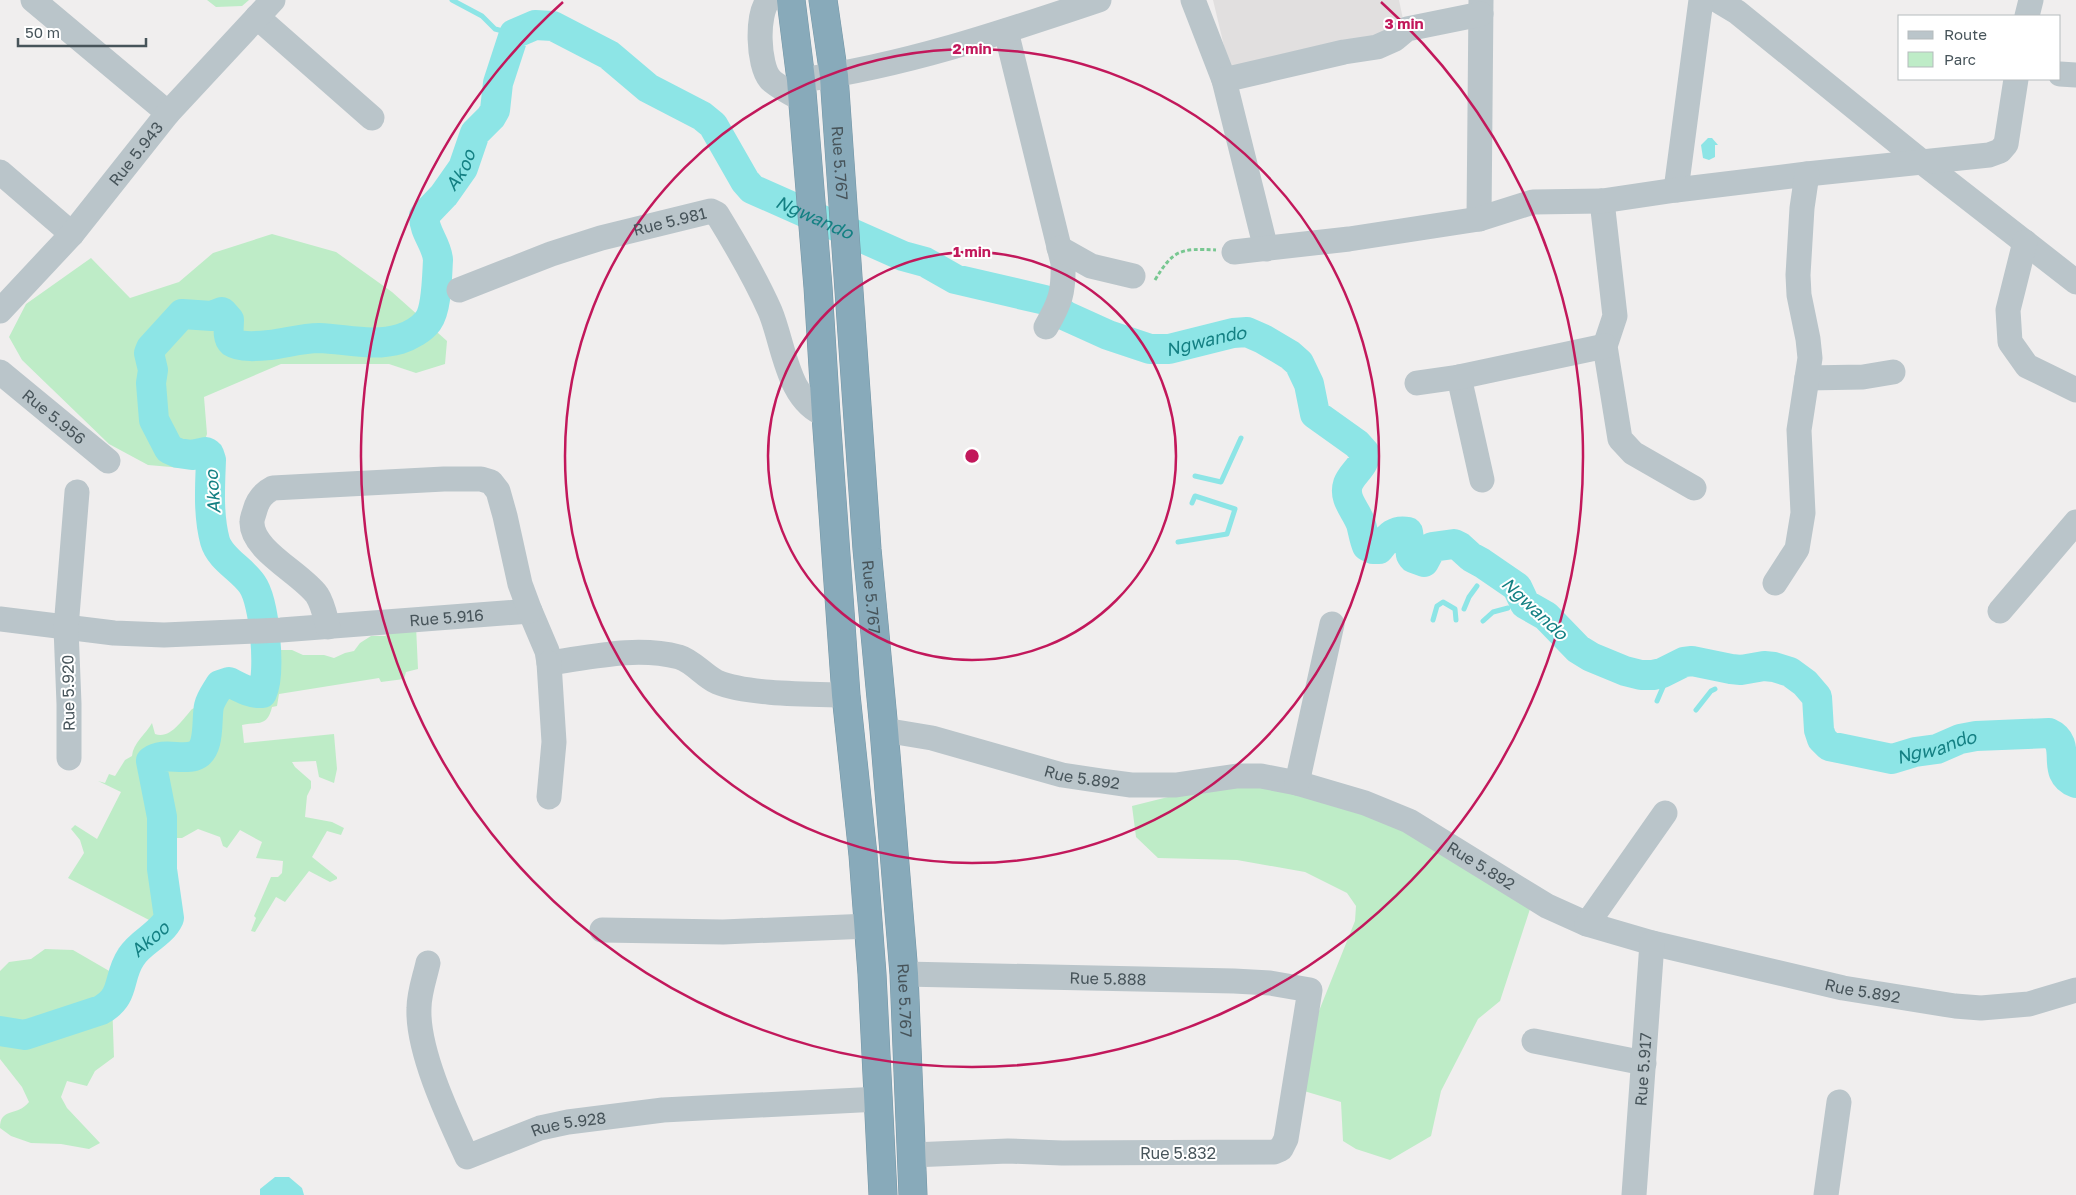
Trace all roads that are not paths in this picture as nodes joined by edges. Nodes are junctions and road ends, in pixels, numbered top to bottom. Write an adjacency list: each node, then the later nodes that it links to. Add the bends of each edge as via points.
1 (33, 0): 20 (street)
2 (769, 0): 19 (street, via 762,14 760,53 770,79)
3 (791, 0): 19 (highway)
4 (823, 0): 16 (highway, Rue 5.767)
5 (1098, 0): 13 (street)
6 (1193, 0): 17 (street)
7 (1701, 0): 25 (street)
8 (1717, 0): 22 (street, via 1737,12)
9 (2031, 0): 12 (street)
10 (1481, 7): 17 (street, via 1407,29 1377,47); 27 (street)
11 (265, 8): 20 (street, Rue 5.943); 21 (street)
12 (2027, 15)
13 (1006, 31): 16 (street); 30 (street)
14 (2061, 74): 15 (street)
15 (2076, 75)
16 (834, 76): 19 (street); 60 (highway, Rue 5.767, via 866,549)
17 (1224, 80): 31 (street)
18 (2016, 80): 22 (street, via 2006,144 2000,151)
19 (802, 90): 45 (highway)
20 (168, 113): 28 (street, Rue 5.943)
21 (372, 118)
22 (1922, 162): 24 (street); 29 (street)
23 (0, 172): 28 (street)
24 (1807, 174): 25 (street); 42 (street, via 1798,275 1809,348)
25 (1676, 190): 26 (street)
26 (1602, 202): 27 (street, via 1532,202); 38 (street, via 1615,316)
27 (1478, 219): 31 (street)
28 (72, 234): 36 (street, Rue 5.943)
29 (2024, 242): 34 (street); 44 (street, via 2008,310 2010,342 2027,366)
30 (1059, 248): 33 (street, via 1091,266); 37 (street, via 1064,284 1061,299)
31 (1266, 249): 32 (street)
32 (1234, 252)
33 (1144, 278)
34 (2076, 282)
35 (459, 290): 45 (street, Rue 5.981, via 601,238 711,211 717,214 749,269 770,312 796,385 808,405)
36 (0, 311)
37 (1046, 327)
38 (1605, 346): 41 (street); 48 (street, via 1620,439 1625,447)
39 (0, 372): 46 (street, Rue 5.956)
40 (1893, 372): 42 (street, via 1862,377)
41 (1459, 377): 43 (street); 47 (street)
42 (1807, 378): 51 (street, via 1799,430 1803,513 1797,550)
43 (1417, 383)
44 (2076, 390)
45 (826, 415): 59 (highway)
46 (108, 461)
47 (1482, 480)
48 (1694, 488)
49 (77, 492): 57 (street, Rue 5.920)
50 (2076, 522): 53 (street)
51 (1775, 583)
52 (530, 611): 56 (street, Rue 5.916); 56 (street, via 520,584 498,491 491,482 444,479 273,488 257,502 252,522 256,536 318,596); 58 (street)
53 (2000, 611)
54 (0, 619): 57 (street, Rue 5.916)
55 (1332, 624): 62 (street)
56 (328, 627): 57 (street, Rue 5.916, via 164,635)
57 (66, 628): 61 (street, Rue 5.920)
58 (549, 663): 59 (street, via 627,652 643,653 679,658 717,682 734,687); 63 (street, via 554,742)
59 (846, 695): 66 (highway)
60 (884, 730): 62 (street, Rue 5.892, via 932,738 1062,775 1102,782 1176,785 1237,776 1261,776); 70 (highway, Rue 5.767)
61 (68, 758)
62 (1297, 783): 65 (street, Rue 5.892, via 1365,803 1409,821 1547,906)
63 (549, 797)
64 (1665, 813): 65 (street)
65 (1586, 924): 68 (street, Rue 5.892)
66 (868, 926): 67 (street, via 723,932); 75 (highway)
67 (602, 930)
68 (1652, 943): 72 (street, Rue 5.892, via 1843,988 1955,1006 2019,1006); 74 (street, Rue 5.917)
69 (428, 962): 75 (street, Rue 5.928, via 419,1007 420,1026 448,1116 467,1156 540,1128 578,1121 663,1110)
70 (904, 974): 71 (street, Rue 5.888, via 1234,980); 77 (highway, Rue 5.767)
71 (1310, 990): 77 (street, Rue 5.832, via 1286,1139 1281,1149 1274,1152 1008,1151)
72 (2076, 990)
73 (1534, 1041): 74 (street)
74 (1644, 1063): 80 (street, Rue 5.917)
75 (879, 1099): 78 (highway)
76 (1839, 1102): 81 (street)
77 (912, 1155): 79 (highway, Rue 5.767)
78 (883, 1195)
79 (913, 1195)
80 (1634, 1195)
81 (1826, 1195)

